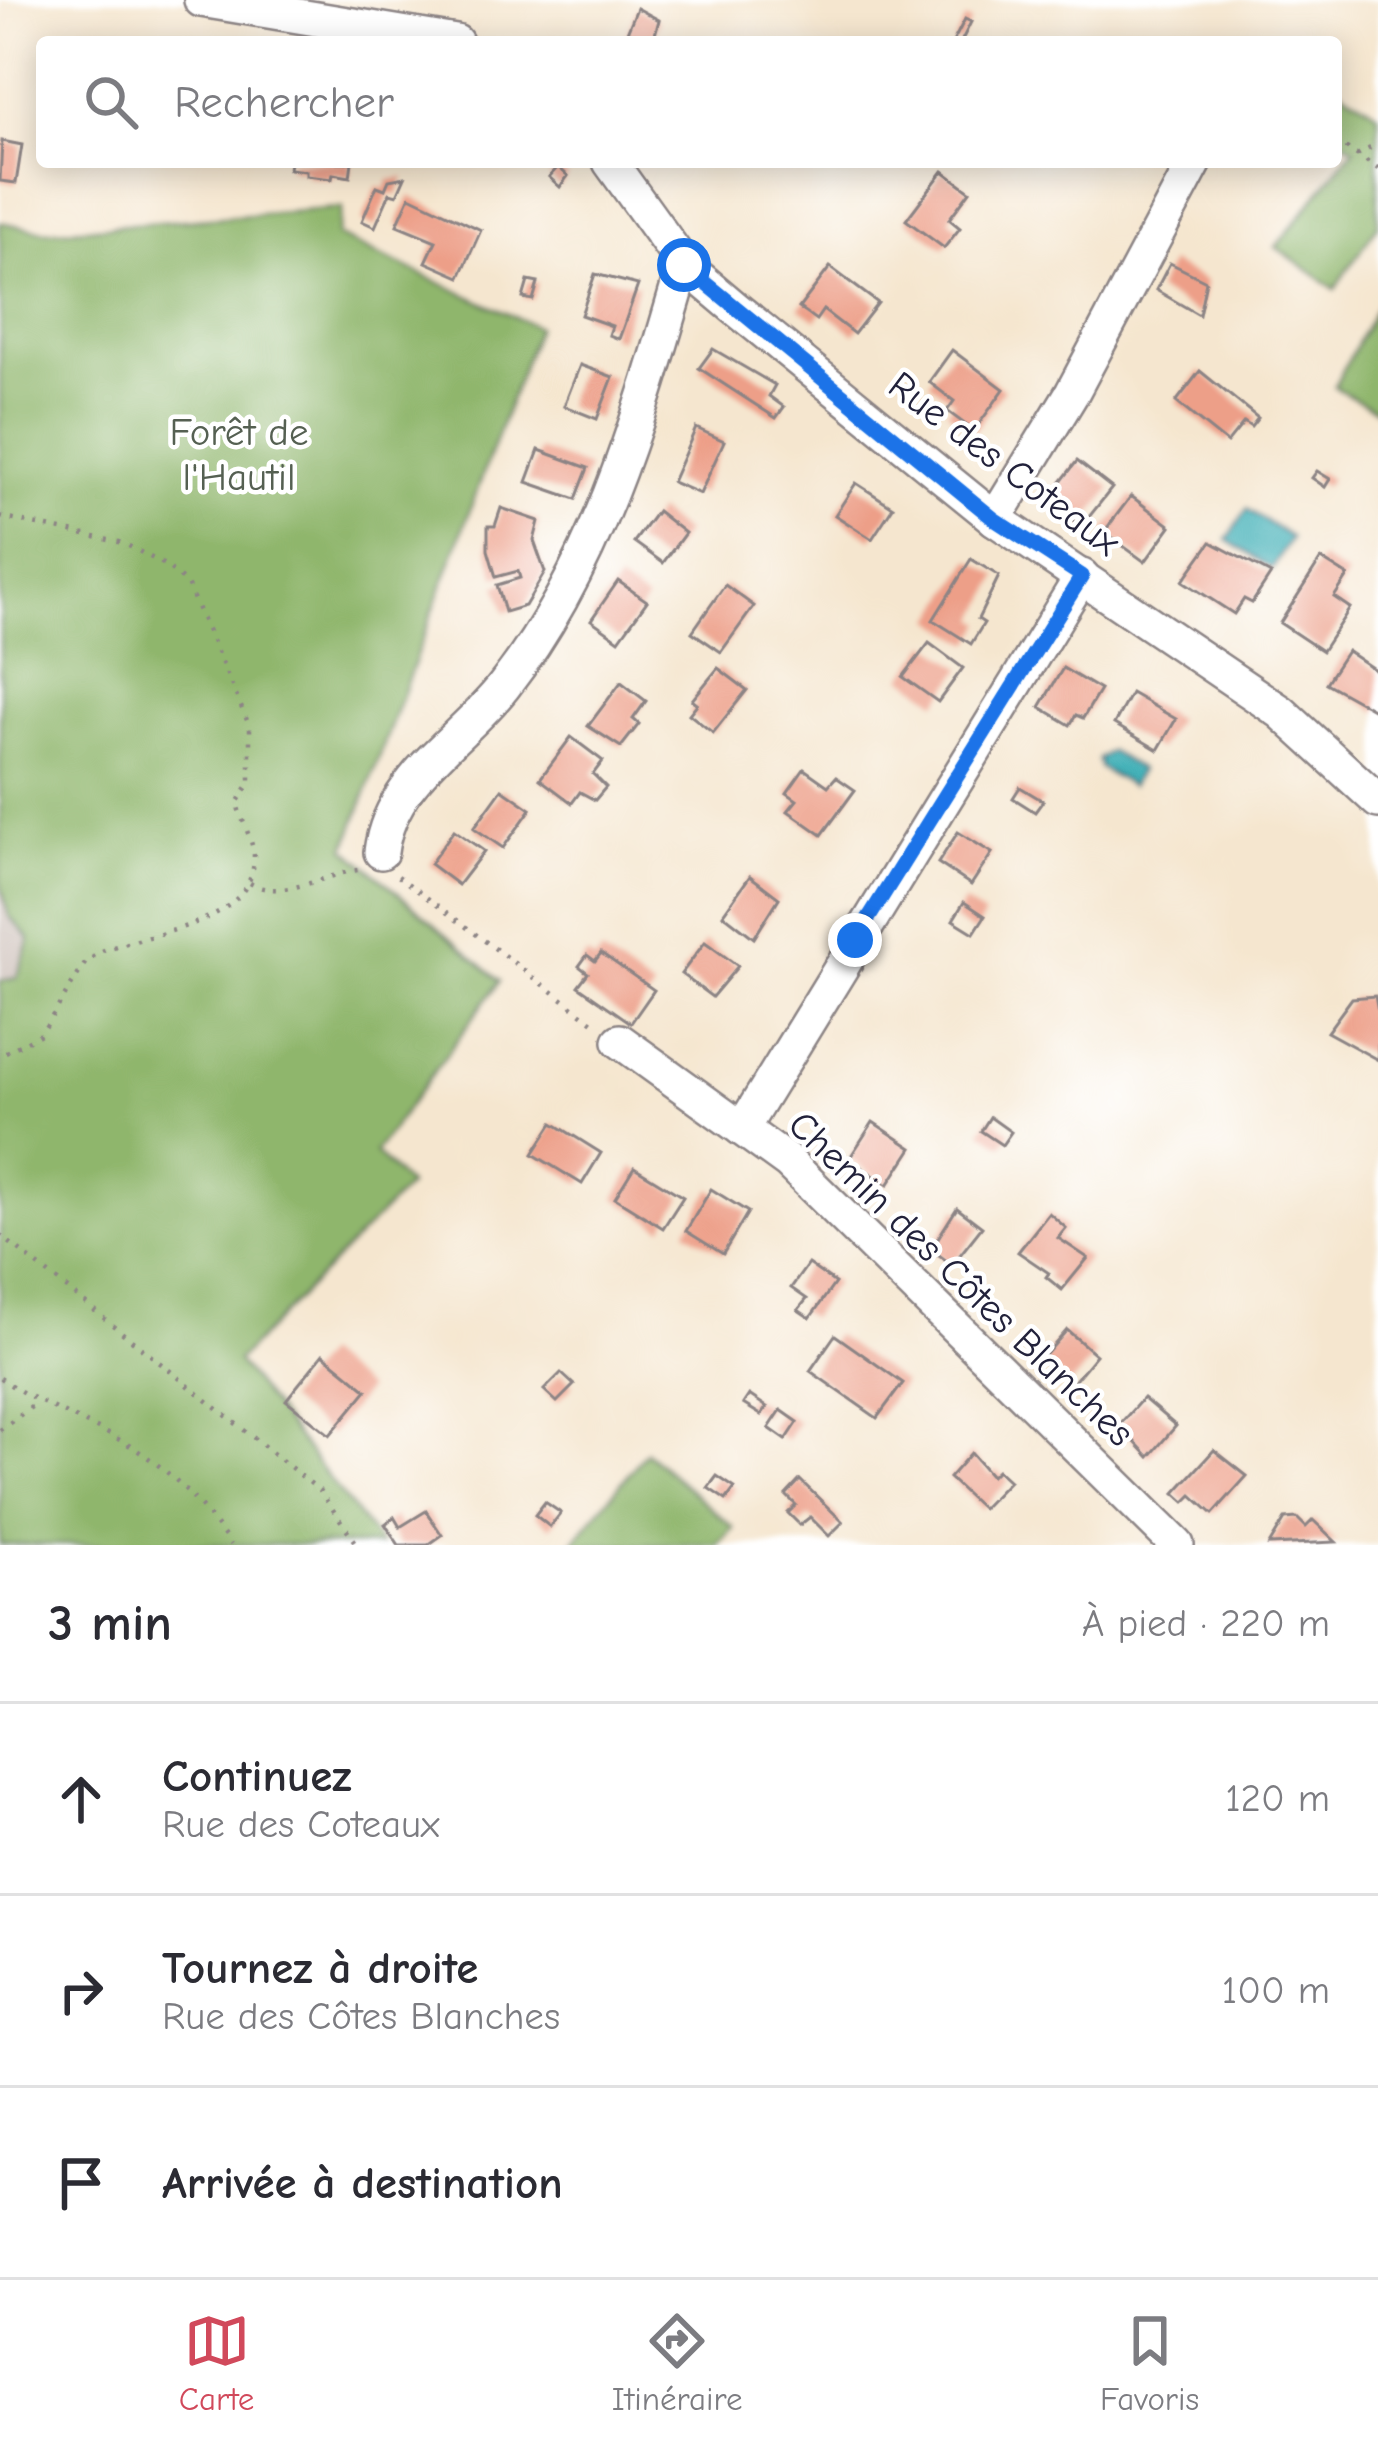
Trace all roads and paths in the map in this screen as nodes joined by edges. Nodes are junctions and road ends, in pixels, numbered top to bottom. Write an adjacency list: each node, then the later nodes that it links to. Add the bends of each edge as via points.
1 (201, 0): 2 (street)
2 (420, 36)
3 (1342, 144): 5 (path)
4 (1378, 144): 5 (path)
5 (1357, 155): 8 (path)
6 (614, 168): 9 (street, Rue des Coteaux)
7 (1192, 168): 11 (street, via 1072,394)
8 (1378, 169)
9 (684, 265): 11 (street, Rue des Coteaux); 14 (street, via 636,435 546,630 385,819)
10 (0, 518): 15 (path, via 123,543 188,584 250,727 250,782 237,803 255,853)
11 (994, 519): 12 (street, Rue des Coteaux)
12 (1082, 576): 13 (street, Rue des Coteaux, via 1281,712); 18 (street)
13 (1378, 801)
14 (384, 860): 15 (path, via 281,891); 16 (path)
15 (250, 883): 17 (path, via 215,916 86,962 41,1034)
16 (620, 1041): 18 (street, Chemin des Côtes Blanches)
17 (0, 1055)
18 (742, 1129): 25 (street, Chemin des Côtes Blanches, via 788,1162)
19 (0, 1235): 24 (path, via 319,1490)
20 (0, 1378): 21 (path)
21 (36, 1403): 22 (path); 23 (path, via 139,1451 199,1500)
22 (0, 1430)
23 (231, 1545)
24 (358, 1545)
25 (1177, 1545)

